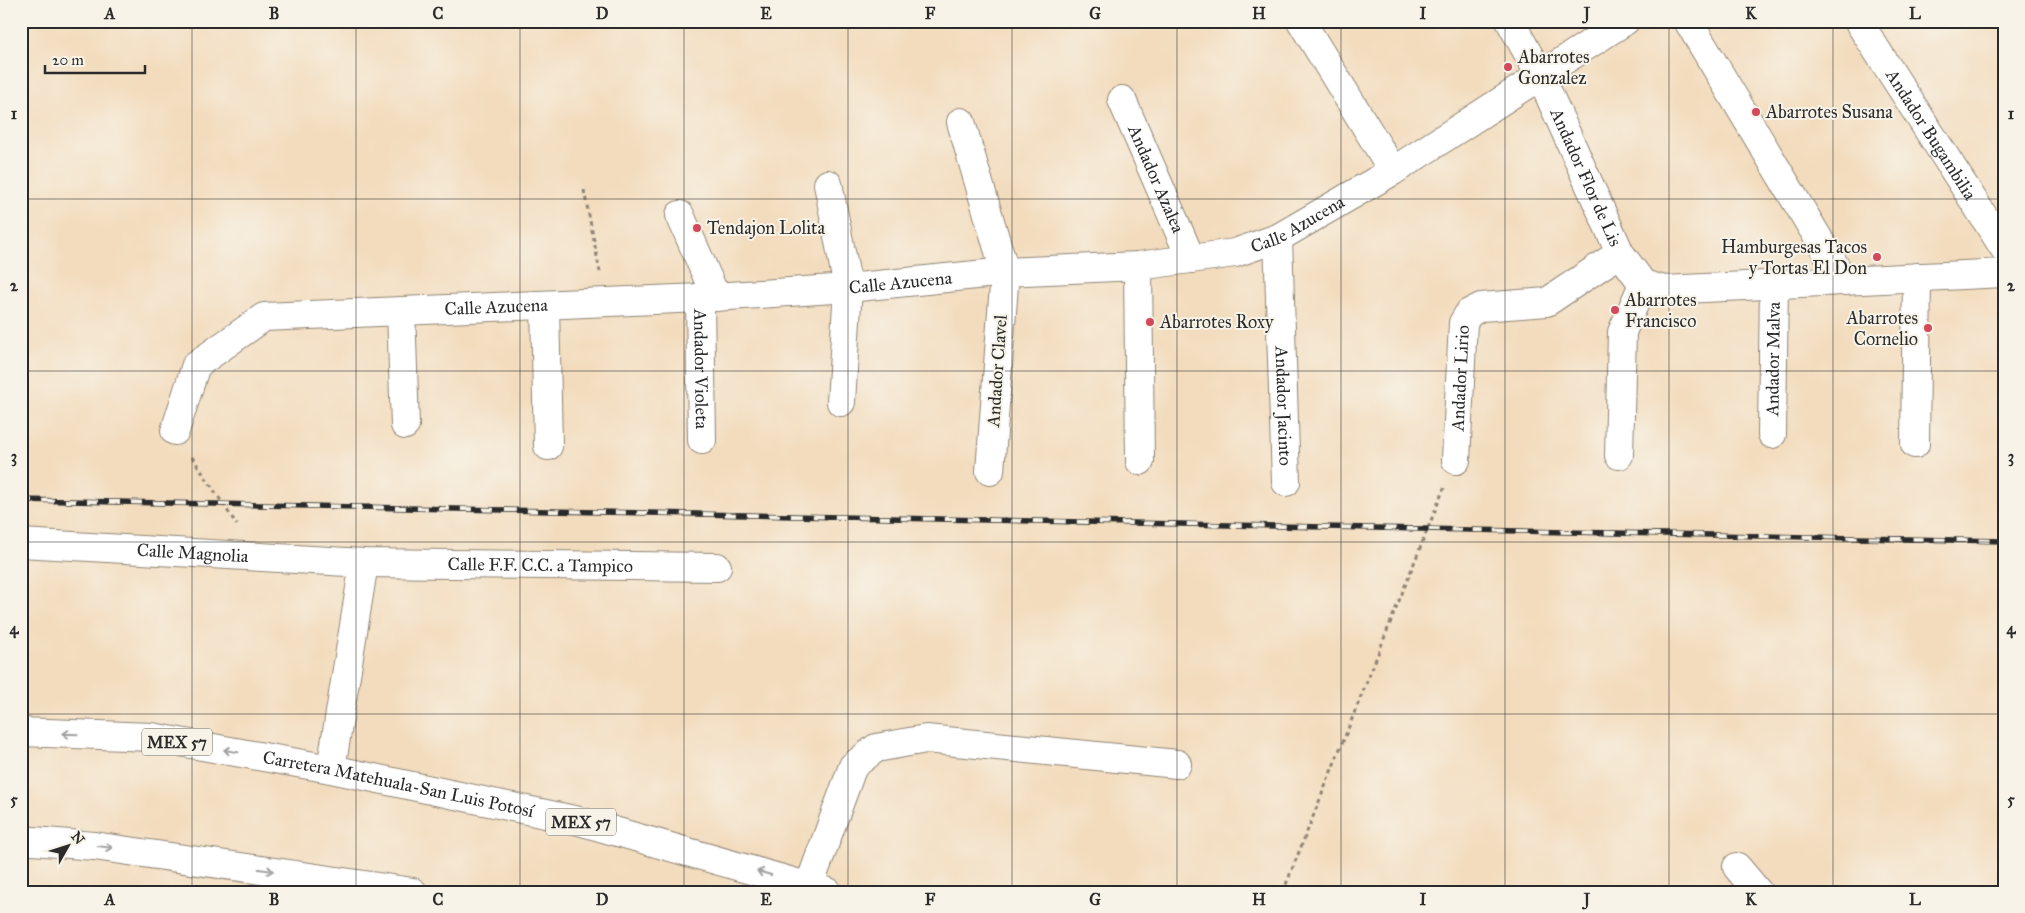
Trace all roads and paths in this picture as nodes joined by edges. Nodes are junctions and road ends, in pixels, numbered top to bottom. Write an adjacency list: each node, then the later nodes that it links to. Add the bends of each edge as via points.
1 (1301, 21): 9 (main road)
2 (1510, 21): 6 (main road, Andador Flor de Lis)
3 (1625, 21): 6 (main road, Calle Azucena)
4 (1688, 21): 21 (main road)
5 (1858, 21): 14 (main road, Andador Bugambilia)
6 (1541, 77): 9 (main road, Calle Azucena); 15 (main road, Andador Flor de Lis)
7 (1122, 100): 16 (main road, Andador Azalea)
8 (961, 122): 18 (main road)
9 (1393, 171): 13 (main road, Calle Azucena)
10 (828, 184): 24 (main road)
11 (584, 190): 26 (path)
12 (680, 215): 25 (main road)
13 (1278, 238): 16 (main road, Calle Azucena, via 1235,253); 40 (main road, Andador Jacinto)
14 (2004, 248)
15 (1620, 253): 23 (main road, Andador Flor de Lis); 38 (main road, Andador Lirio, via 1547,302 1481,307 1469,313 1463,324)
16 (1191, 259): 17 (main road, Calle Azucena)
17 (1138, 266): 18 (main road, Calle Azucena); 37 (main road)
18 (1004, 272): 24 (main road, Calle Azucena); 39 (main road, Andador Clavel)
19 (2004, 273): 20 (main road)
20 (1918, 277): 21 (main road); 34 (main road)
21 (1844, 281): 22 (main road)
22 (1774, 284): 23 (main road); 32 (main road, Andador Malva)
23 (1654, 287): 36 (main road, via 1622,332)
24 (848, 288): 25 (main road, Calle Azucena); 29 (main road)
25 (708, 298): 26 (main road, Calle Azucena); 33 (main road, Andador Violeta)
26 (606, 302): 27 (main road, Calle Azucena)
27 (545, 305): 28 (main road, Calle Azucena); 35 (main road)
28 (401, 311): 30 (main road); 31 (main road, Calle Azucena, via 264,317 196,365)
29 (841, 402)
30 (405, 425)
31 (175, 431): 42 (path, via 221,504)
32 (1772, 434)
33 (702, 440)
34 (1915, 444)
35 (548, 446)
36 (1619, 454)
37 (1140, 460)
38 (1456, 460): 52 (path)
39 (990, 471)
40 (1286, 482)
41 (21, 543): 42 (main road, Calle Magnolia)
42 (260, 557): 43 (main road, Calle Magnolia)
43 (364, 563): 44 (main road, Calle F.F. C.C. a Tampico); 47 (main road)
44 (717, 567)
45 (21, 732): 47 (main road, Carretera Matehuala-San Luis Potosí / MEX 57, one-way to 45, via 152,737)
46 (1177, 764): 50 (main road, via 926,739 876,748 853,766)
47 (331, 769): 50 (main road, Carretera Matehuala-San Luis Potosí / MEX 57, one-way to 47, via 579,821)
48 (21, 840): 51 (main road, one-way to 51, via 94,846)
49 (1737, 867): 53 (main road)
50 (818, 889)
51 (413, 892)
52 (1283, 892)
53 (1758, 892)

